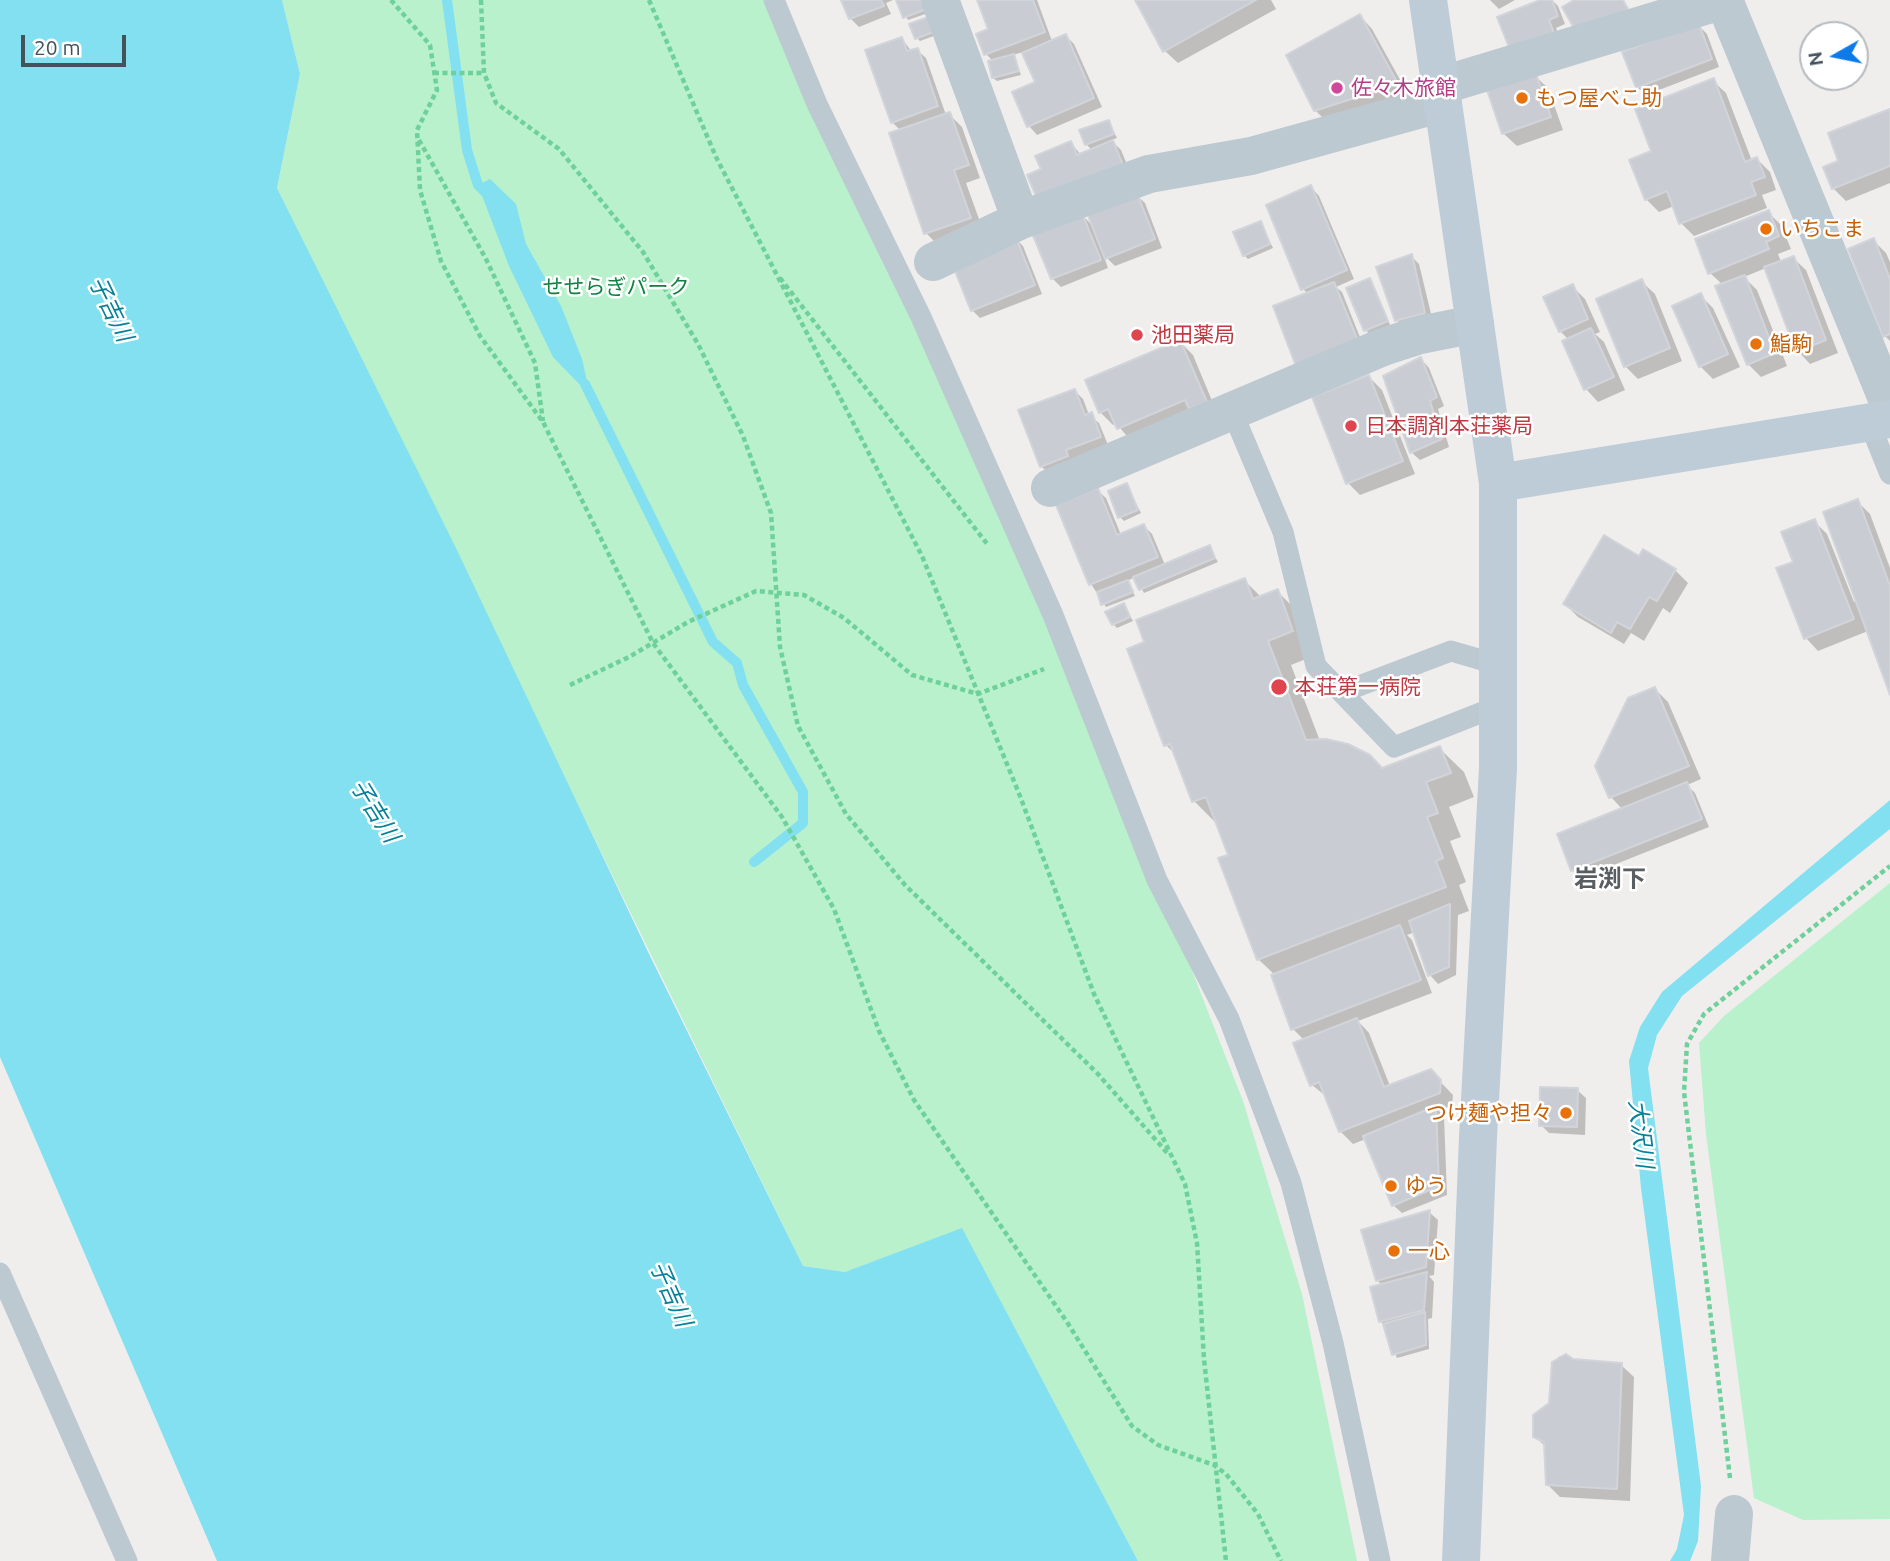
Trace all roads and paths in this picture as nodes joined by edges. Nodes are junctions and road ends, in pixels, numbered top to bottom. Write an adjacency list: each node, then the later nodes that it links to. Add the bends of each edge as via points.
1 (391, 0): 8 (path, via 430,45)
2 (481, 0): 9 (path)
3 (649, 0): 14 (path, via 716,157)
4 (774, 0): 25 (lane, via 817,104 921,317)
5 (940, 0): 12 (street)
6 (1427, 0): 10 (street)
7 (1724, 0): 10 (street); 17 (street)
8 (435, 73): 9 (path); 11 (path, via 437,90)
9 (484, 73): 23 (path, via 496,103 559,149 643,252 698,344 743,436 771,513)
10 (1441, 94): 12 (street, via 1251,156 1149,174); 15 (street)
11 (418, 139): 18 (path, via 486,259 535,363); 18 (path, via 420,190 441,261 480,336)
12 (1021, 220): 13 (street)
13 (933, 262)
14 (774, 269): 22 (path); 29 (path, via 922,556)
15 (1475, 324): 16 (street, via 1383,347); 20 (street)
16 (1232, 411): 21 (street); 28 (lane, via 1283,532 1316,666)
17 (1883, 416): 19 (lane); 20 (street)
18 (543, 422): 24 (path)
19 (1890, 474)
20 (1498, 483): 26 (street)
21 (1050, 488)
22 (996, 554)
23 (776, 593): 24 (path, via 756,591); 29 (path, via 804,595 844,618 912,675); 32 (path, via 780,647 798,726 846,814 905,885 1098,1074)
24 (653, 643): 27 (path); 34 (path, via 782,817 834,909 879,1031 914,1100 1067,1322 1132,1426 1158,1446)
25 (1070, 659): 29 (path); 39 (lane, via 1157,880 1228,1019 1290,1183 1333,1343)
26 (1499, 665): 28 (lane, via 1451,651); 30 (street)
27 (570, 685)
28 (1343, 692): 30 (lane, via 1394,747)
29 (978, 694): 32 (path, via 1094,994)
30 (1498, 706): 40 (street)
31 (1890, 866): 35 (path, via 1704,1014 1687,1044 1684,1093)
32 (1174, 1161): 34 (path, via 1185,1184 1197,1243)
33 (0, 1273): 36 (lane)
34 (1214, 1465): 37 (path); 38 (path, via 1258,1514)
35 (1734, 1514): 41 (street)
36 (127, 1561)
37 (1226, 1561)
38 (1282, 1561)
39 (1380, 1561)
40 (1461, 1561)
41 (1730, 1561)

